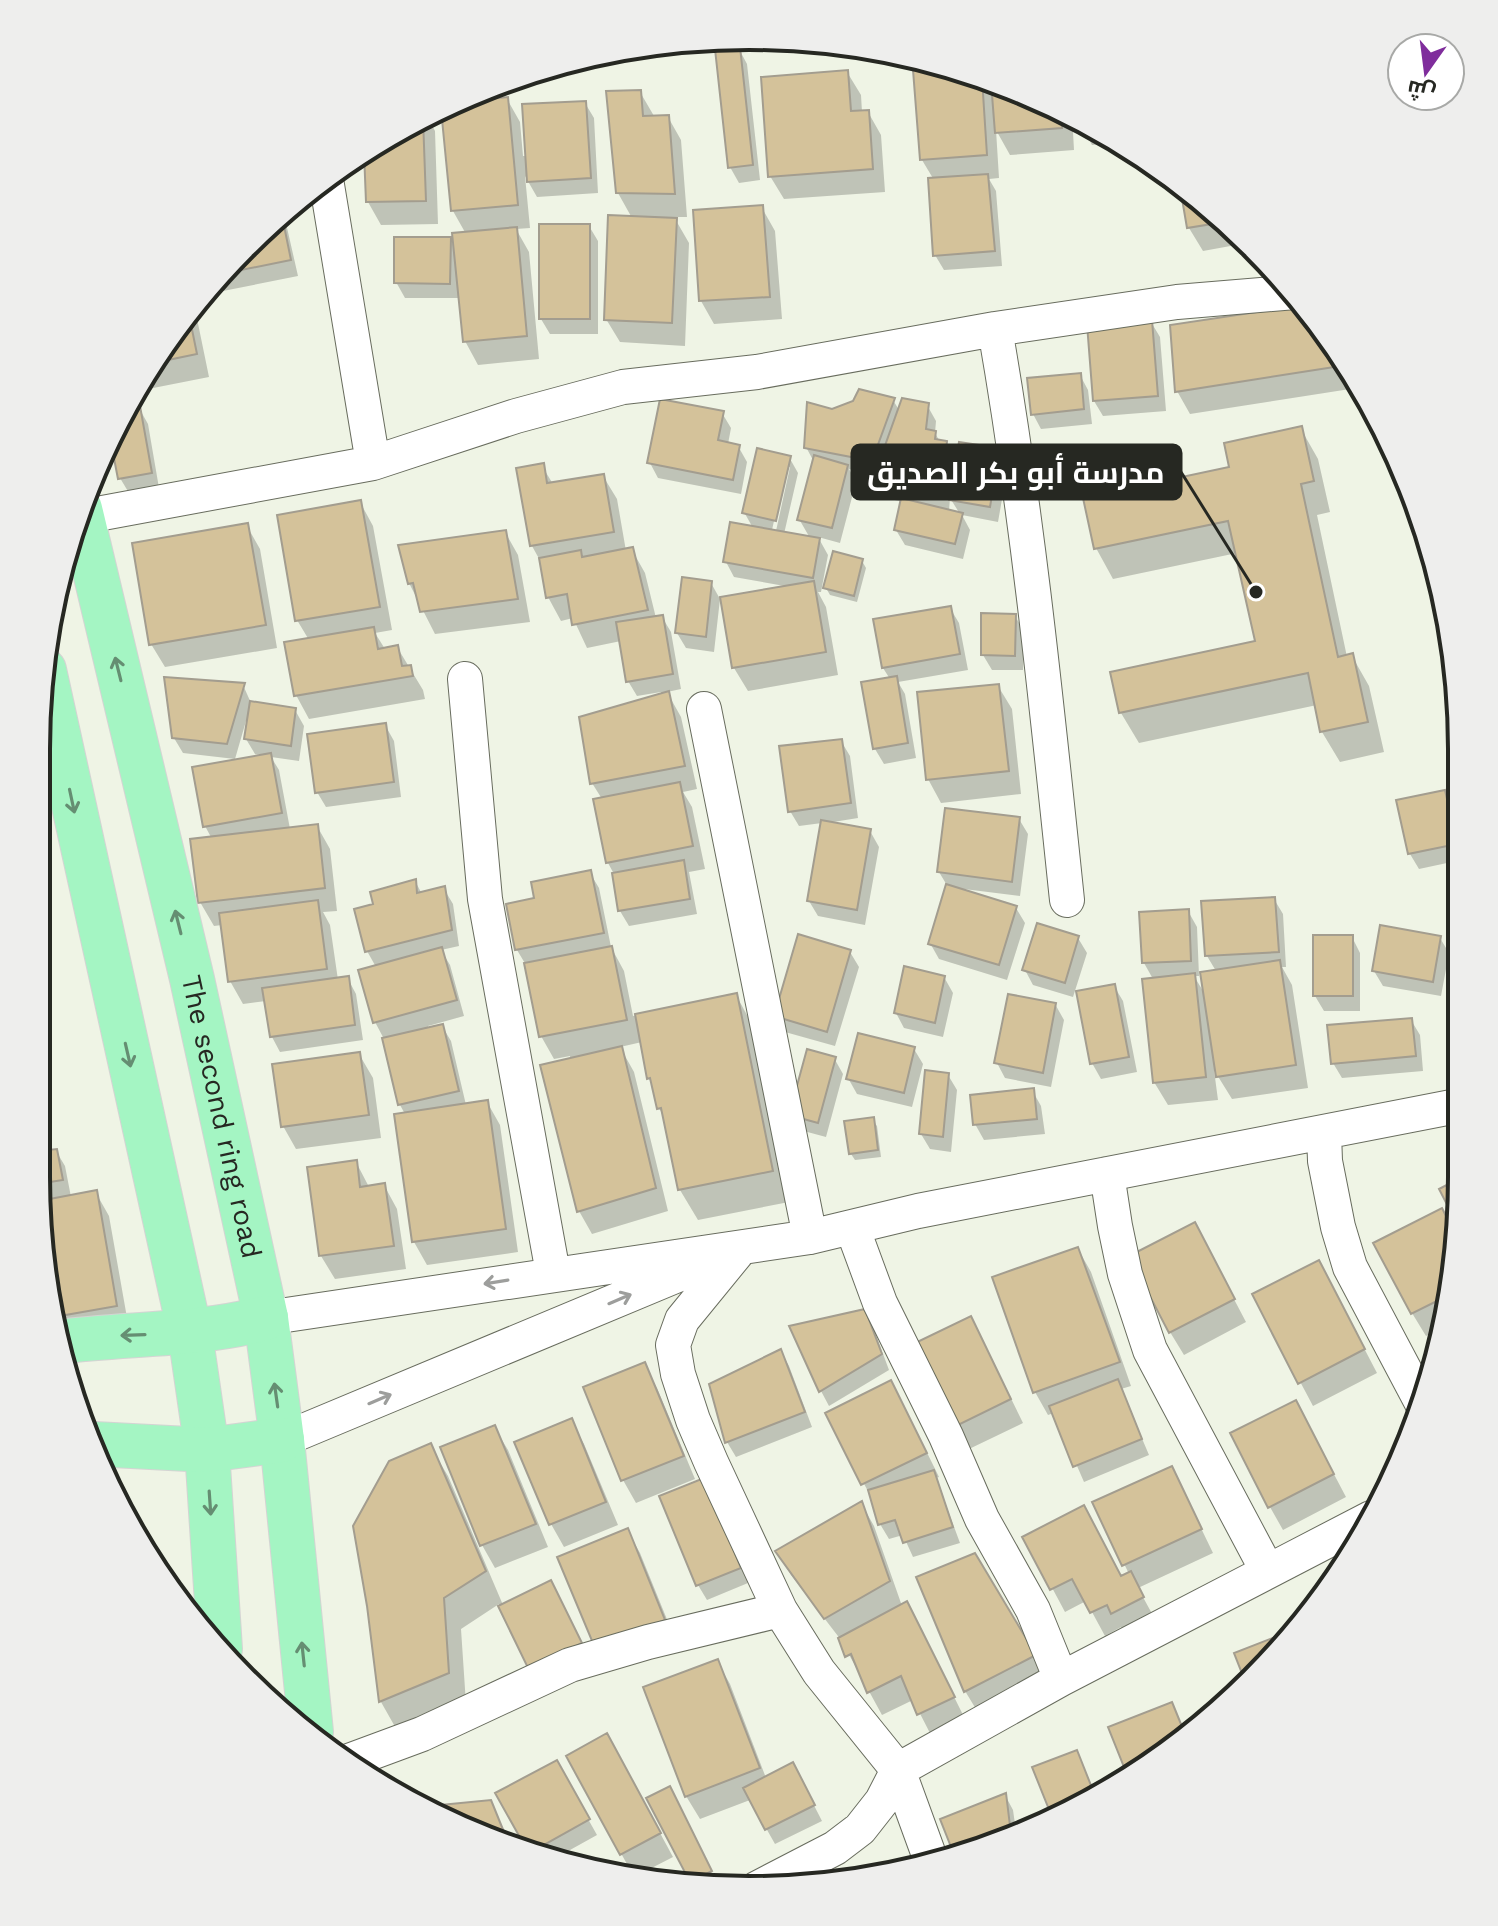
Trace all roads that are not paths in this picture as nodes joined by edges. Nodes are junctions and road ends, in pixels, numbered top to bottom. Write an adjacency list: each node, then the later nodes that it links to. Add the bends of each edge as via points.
1 (328, 191): 4 (street)
2 (1279, 293): 3 (street, via 1177,302)
3 (995, 329): 4 (street, via 757,372 623,387); 10 (street, via 1035,611)
4 (373, 463): 5 (street)
5 (92, 511)
6 (85, 532): 18 (main road, The second ring road, one-way to 6, via 192,979)
7 (465, 679): 17 (street, via 485,899)
8 (51, 702): 19 (main road, one-way to 19)
9 (704, 709): 15 (street)
10 (1067, 900)
11 (1448, 1108): 12 (street)
12 (1324, 1133): 13 (street); 21 (street, via 1325,1161 1350,1267)
13 (1107, 1174): 14 (street); 26 (street, via 1125,1274 1150,1350)
14 (852, 1227): 15 (street); 29 (street, via 880,1303 982,1519 1033,1610)
15 (810, 1237): 16 (street)
16 (740, 1249): 17 (street); 22 (street, one-way to 16); 27 (street, via 682,1320 673,1345 693,1420)
17 (553, 1273): 18 (street, one-way to 18)
18 (266, 1318): 19 (main road); 22 (main road, The second ring road, one-way to 18)
19 (190, 1333): 20 (main road, one-way to 20); 24 (main road)
20 (70, 1341)
21 (1415, 1389)
22 (282, 1440): 24 (main road); 30 (main road, The second ring road, one-way to 22)
23 (103, 1444): 24 (main road)
24 (207, 1450): 28 (main road, one-way to 28)
25 (1354, 1526): 26 (street)
26 (1267, 1570): 29 (street)
27 (780, 1610): 31 (street, via 570,1665); 32 (street, via 819,1672)
28 (219, 1633)
29 (1061, 1679): 32 (street)
30 (310, 1721)
31 (360, 1757)
32 (898, 1770): 33 (street); 34 (street, via 860,1829)
33 (928, 1852)
34 (782, 1875)

